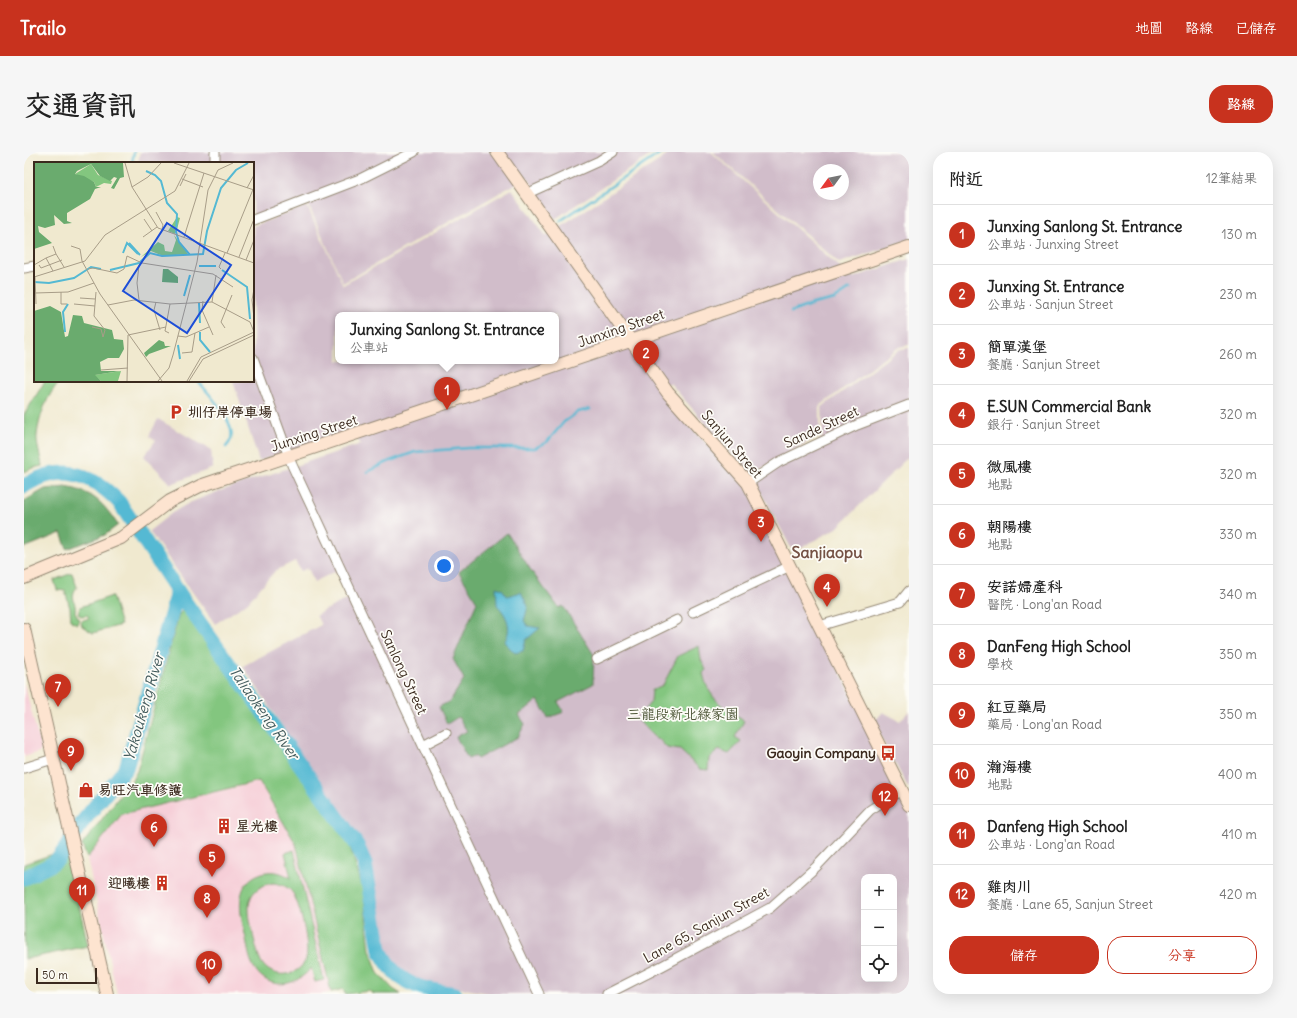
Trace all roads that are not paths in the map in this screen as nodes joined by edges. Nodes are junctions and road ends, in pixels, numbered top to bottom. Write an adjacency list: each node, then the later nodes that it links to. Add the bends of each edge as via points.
1 (215, 152): 5 (street)
2 (414, 152): 7 (street, via 360,179)
3 (497, 152): 6 (street, Sanjun Street)
4 (613, 152): 6 (street, via 599,162)
5 (214, 162)
6 (526, 194): 11 (street, Sanjun Street)
7 (254, 220)
8 (909, 247): 11 (street, Junxing Street)
9 (34, 266): 10 (street)
10 (24, 268)
11 (631, 340): 14 (street, Junxing Street); 15 (street, Sanjun Street, via 678,405)
12 (254, 361): 14 (street, Sanlong Street)
13 (909, 405): 15 (street, Sande Street, via 857,425 779,462)
14 (289, 458): 17 (street, Junxing Street, via 182,494 120,538); 25 (street, Sanlong Street)
15 (748, 482): 16 (street, Sanjun Street)
16 (790, 566): 19 (street); 21 (street, Sanjun Street)
17 (24, 578)
18 (909, 591): 21 (street, via 900,602)
19 (693, 612)
20 (677, 620): 23 (street)
21 (819, 626): 28 (street, Sanjun Street)
22 (24, 630): 26 (street)
23 (597, 659)
24 (446, 734): 25 (street)
25 (423, 745): 31 (street, Sanlong Street)
26 (53, 759): 27 (street); 30 (street)
27 (24, 768)
28 (901, 790): 29 (street, Sanjun Street); 32 (street, Lane 65, Sanjun Street, via 870,810 816,866 770,908)
29 (909, 805)
30 (107, 994)
31 (539, 994)
32 (607, 994)

